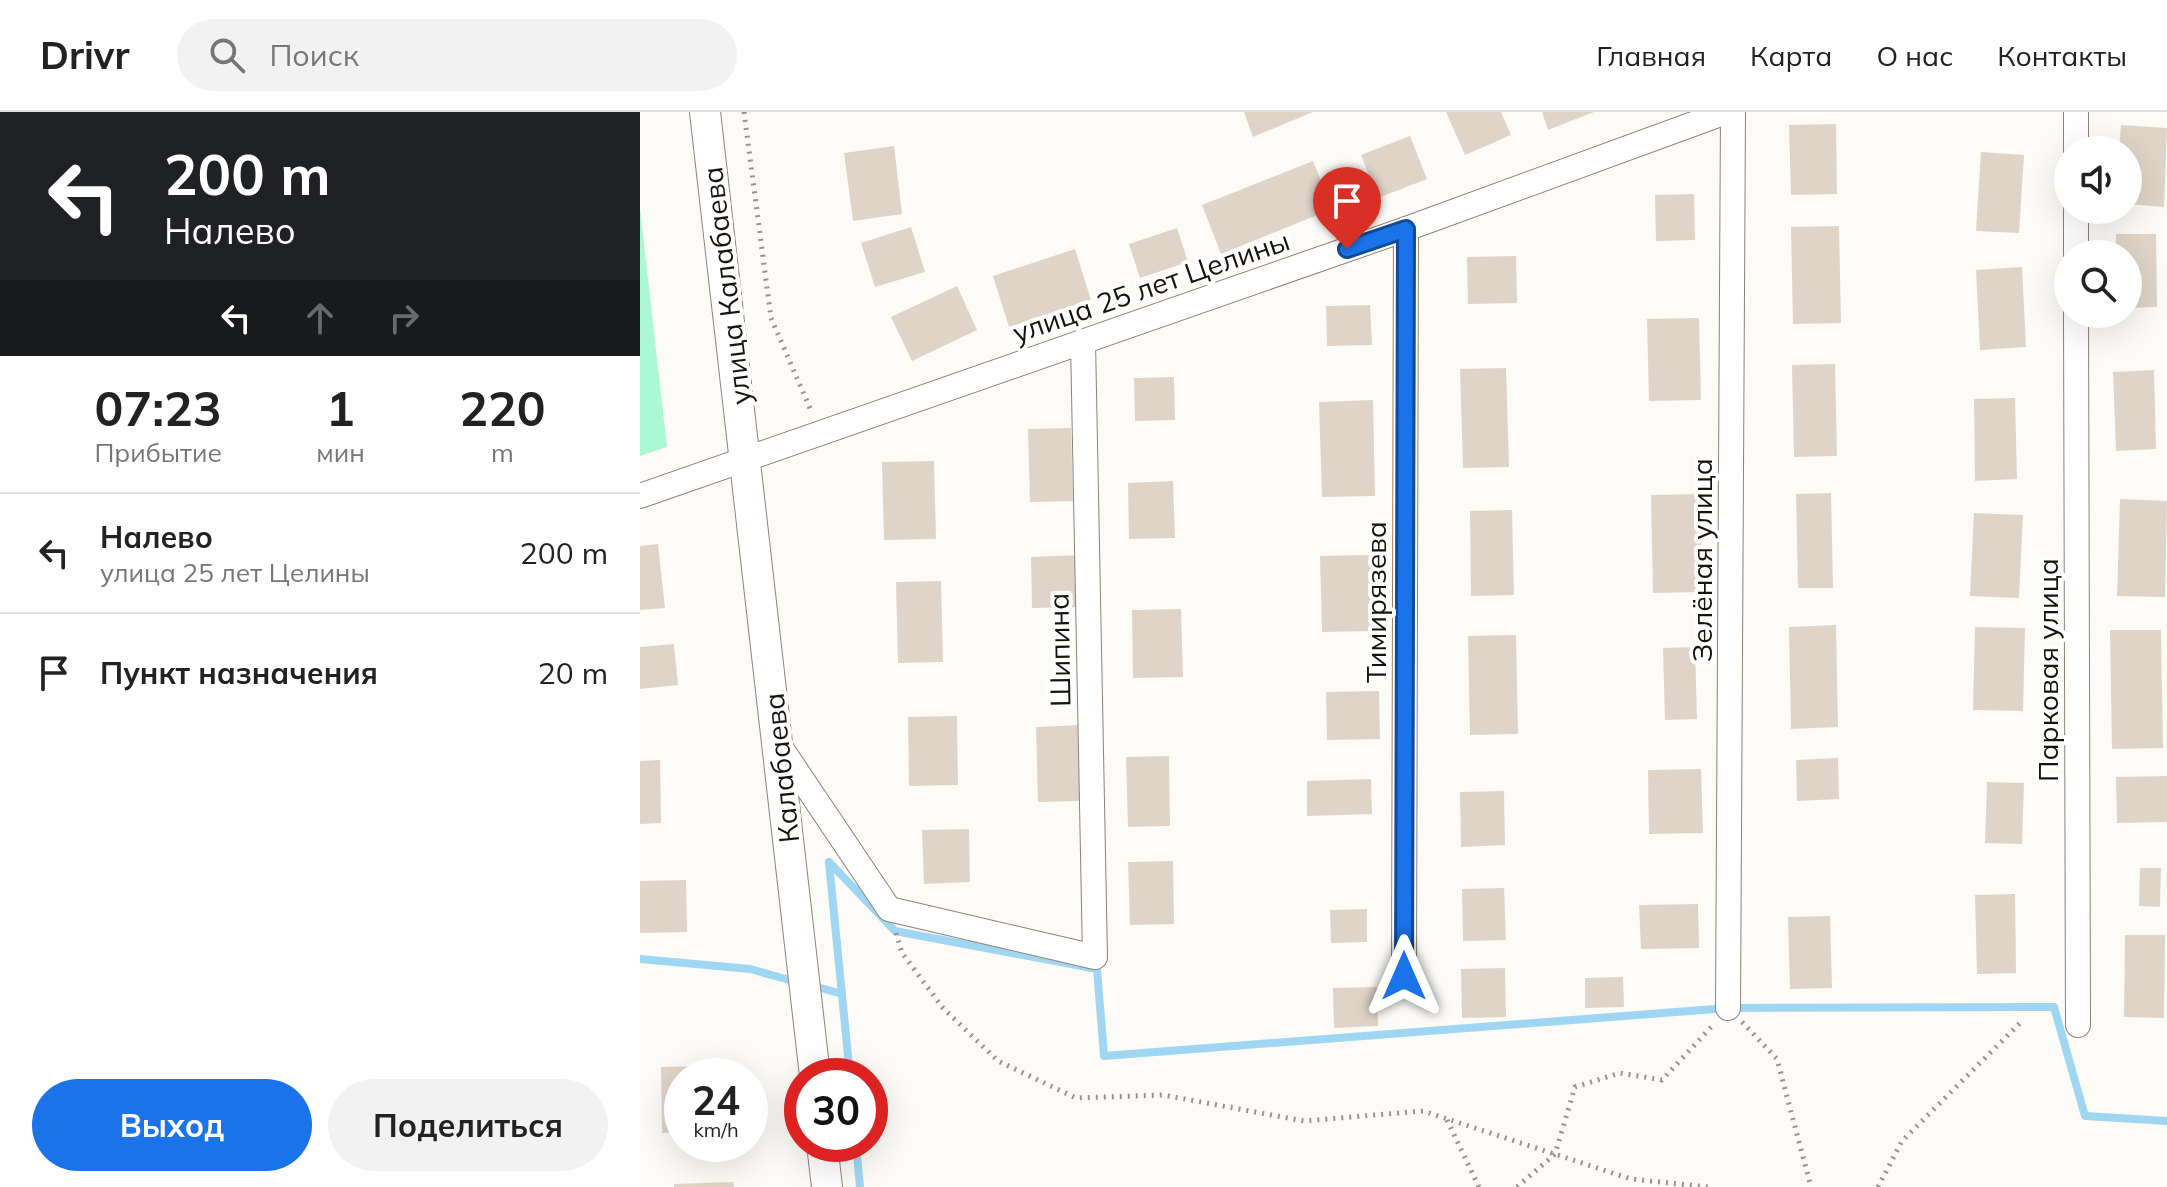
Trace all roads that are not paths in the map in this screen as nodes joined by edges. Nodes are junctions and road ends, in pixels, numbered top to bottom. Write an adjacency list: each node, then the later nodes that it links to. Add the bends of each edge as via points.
1 (705, 112): 9 (street, улица Калабаева)
2 (1726, 112): 6 (street, улица 25 лет Целины)
3 (1733, 112): 13 (street, Зелёная улица)
4 (2076, 112): 5 (street)
5 (2076, 136)
6 (1406, 229): 8 (street, улица 25 лет Целины); 12 (street, Тимирязева)
7 (2076, 328): 14 (street, Парковая улица)
8 (1083, 341): 9 (street, улица 25 лет Целины); 11 (street, Шипина, via 1095,957 889,909)
9 (747, 460): 10 (street, улица 25 лет Целины); 11 (street, Калабаева)
10 (640, 496)
11 (779, 745): 15 (street, Калабаева)
12 (1404, 976)
13 (1728, 1008)
14 (2078, 1025)
15 (813, 1058)
16 (824, 1162): 17 (street)
17 (827, 1187)

